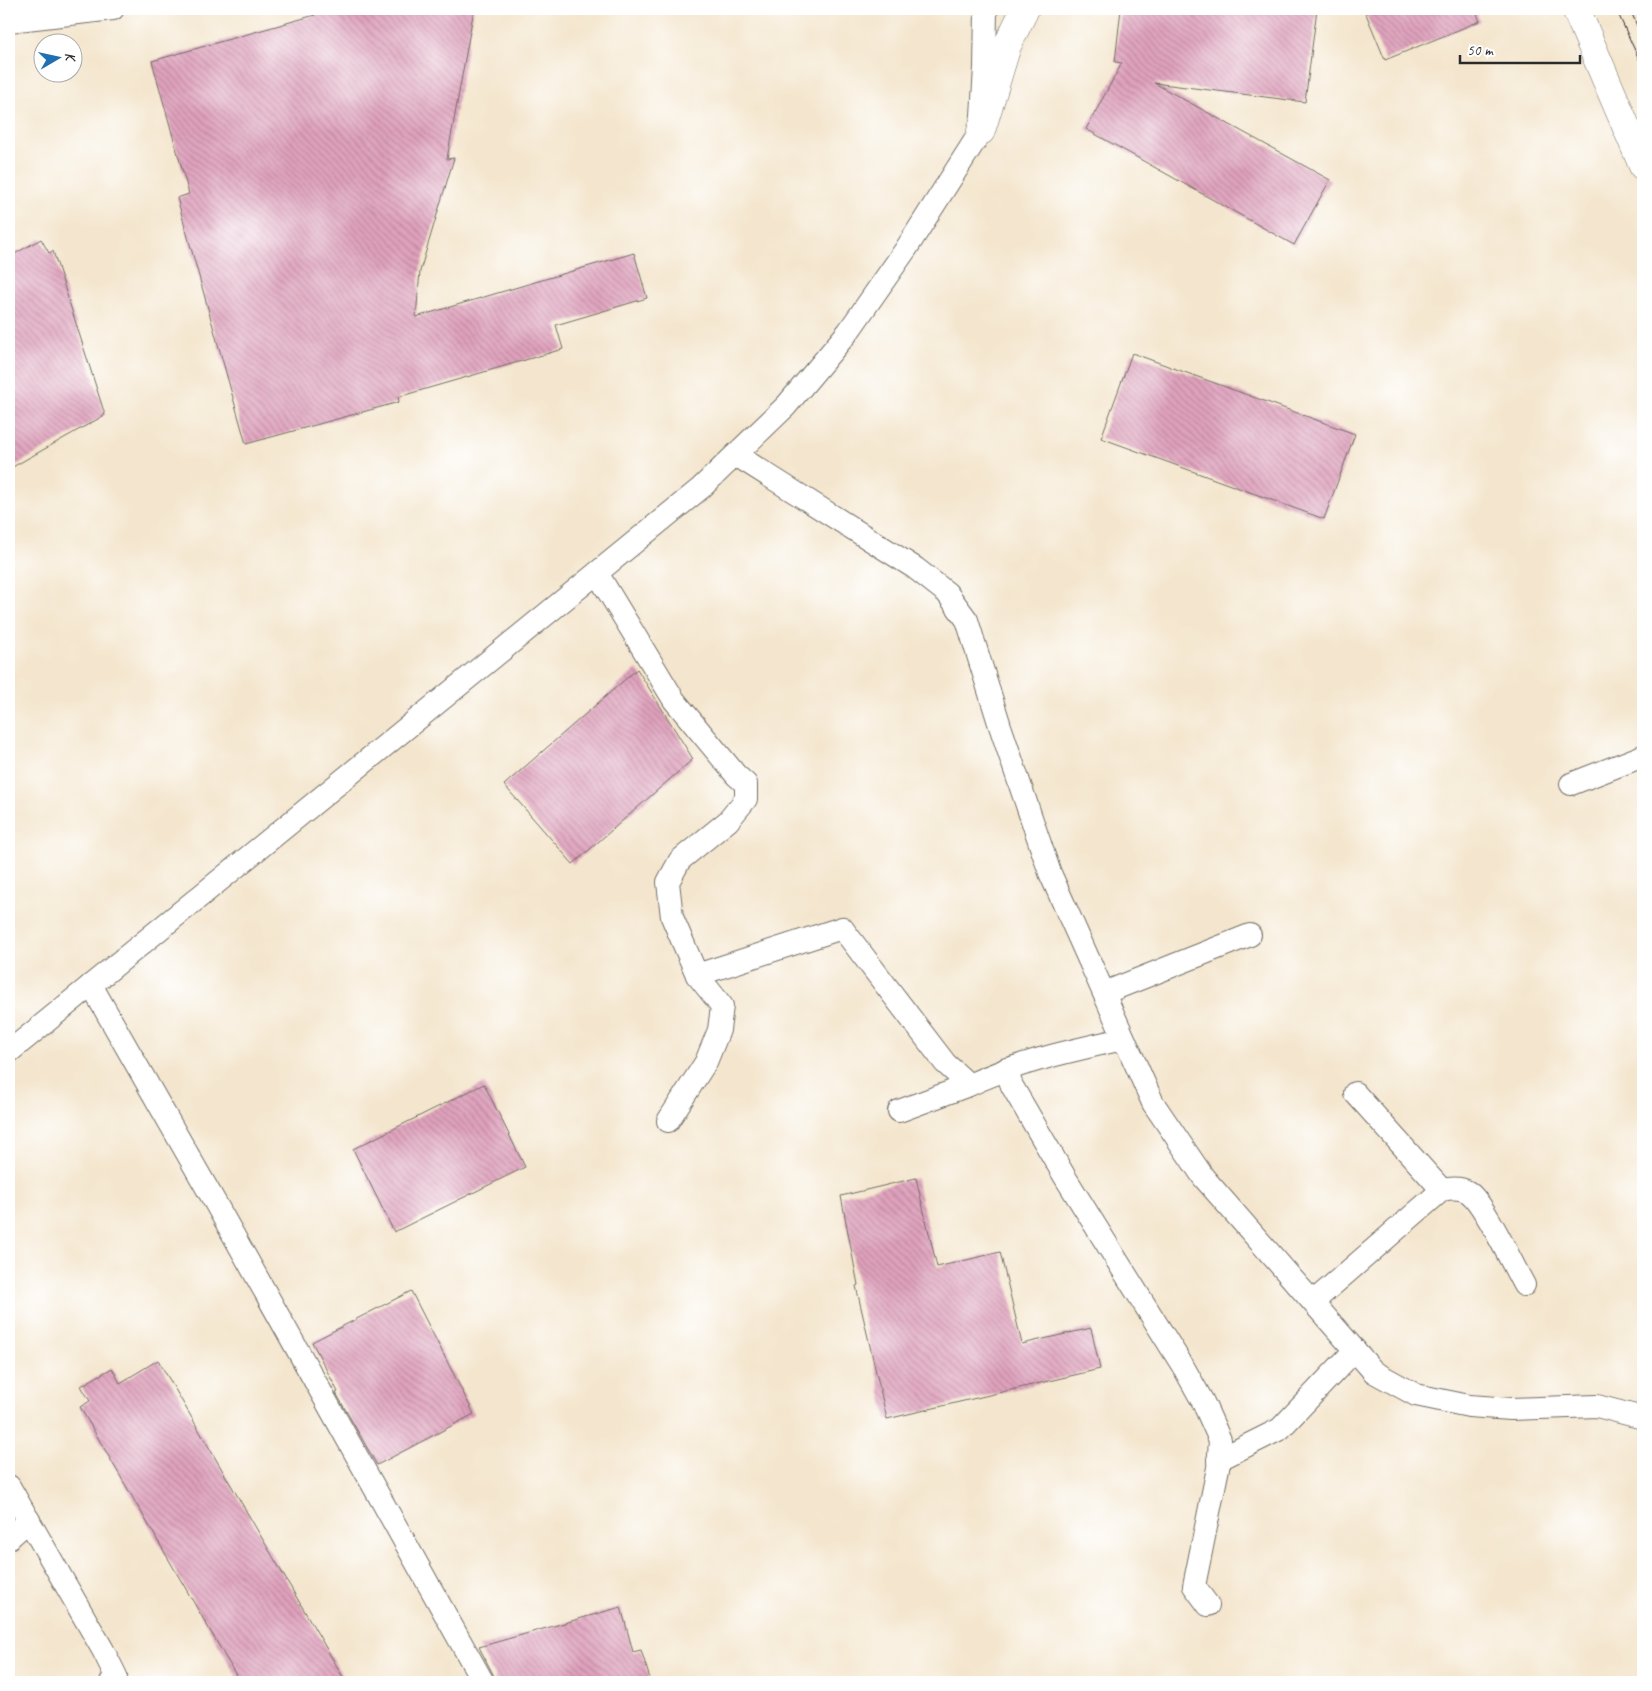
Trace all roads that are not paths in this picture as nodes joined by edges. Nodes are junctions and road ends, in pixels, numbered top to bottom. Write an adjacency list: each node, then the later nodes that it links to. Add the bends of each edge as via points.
1 (113, 9): 7 (street)
2 (977, 9): 8 (street)
3 (986, 9): 8 (street)
4 (1025, 9): 10 (highway, via 1008,46)
5 (1563, 9): 9 (highway)
6 (1576, 9): 9 (highway)
7 (9, 21)
8 (985, 68): 10 (street)
9 (1616, 100): 11 (highway)
10 (981, 131): 12 (street, via 906,249 848,332 786,406)
11 (1643, 166)
12 (736, 455): 13 (street, via 701,488); 19 (street, via 915,568 947,593 967,620 1050,873)
13 (597, 573): 17 (street, via 674,700 746,784 746,800 728,821 680,860 668,882 672,917); 18 (street)
14 (1643, 756): 15 (street)
15 (1571, 784)
16 (1250, 935): 19 (street)
17 (697, 976): 23 (street, via 842,928 944,1063); 26 (street, via 722,1006 719,1030 706,1062)
18 (91, 985): 21 (street); 38 (street)
19 (1104, 993): 20 (street)
20 (1123, 1039): 22 (street); 29 (street, via 1153,1103 1204,1178)
21 (9, 1052)
22 (1006, 1069): 23 (street); 32 (street, via 1012,1086 1065,1177 1203,1402 1220,1440)
23 (969, 1085): 25 (street)
24 (1355, 1093): 27 (street)
25 (899, 1111)
26 (668, 1121)
27 (1442, 1190): 28 (street, via 1462,1189 1473,1196); 29 (street)
28 (1524, 1285)
29 (1314, 1302): 30 (street)
30 (1355, 1350): 31 (street, via 1374,1372 1416,1395 1469,1406 1511,1409 1597,1406); 32 (street, via 1280,1429)
31 (1643, 1418)
32 (1218, 1460): 36 (street, via 1194,1586)
33 (9, 1486): 34 (street)
34 (29, 1520): 35 (street); 37 (street, via 104,1650 116,1676)
35 (9, 1538)
36 (1208, 1605)
37 (110, 1682)
38 (483, 1682)

